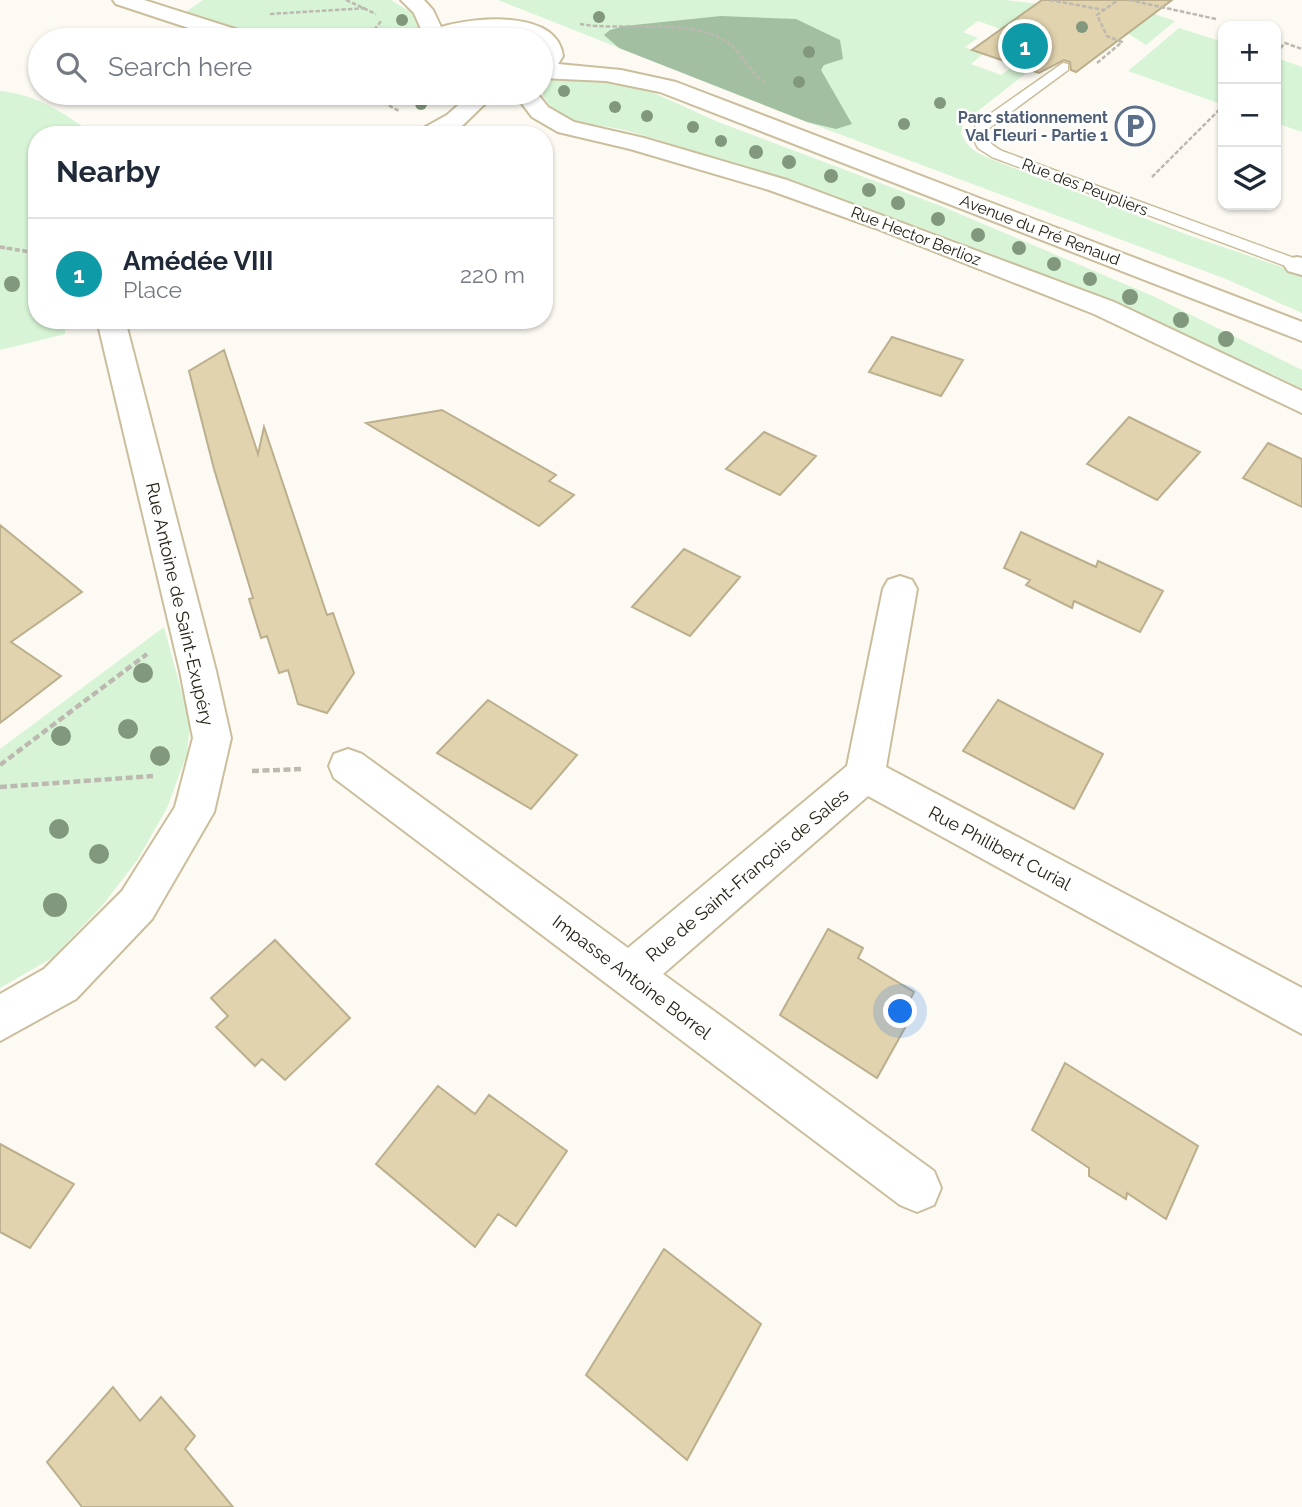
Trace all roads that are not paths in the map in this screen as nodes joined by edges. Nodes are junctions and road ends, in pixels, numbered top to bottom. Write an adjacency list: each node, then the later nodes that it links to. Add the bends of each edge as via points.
1 (123, 0): 5 (street)
2 (411, 0): 6 (street, via 423,10)
3 (460, 7): 4 (street)
4 (488, 23): 7 (street); 8 (street, Avenue du Pré Renaud)
5 (209, 28)
6 (429, 28)
7 (461, 28)
8 (524, 28)
9 (553, 45): 17 (street, Avenue du Pré Renaud, via 683,81)
10 (1063, 67): 18 (lane, Rue des Peupliers, via 981,127 983,145)
11 (553, 70): 17 (street, Avenue du Pré Renaud, via 637,78)
12 (437, 105): 15 (street)
13 (472, 105): 16 (street)
14 (534, 105): 21 (street, Rue Hector Berlioz, via 566,127 778,185 1104,308)
15 (426, 126)
16 (444, 126)
17 (778, 129): 20 (street, Avenue du Pré Renaud)
18 (1300, 266)
19 (113, 329): 27 (street, Rue Antoine de Saint-Exupéry, via 212,738 194,812 137,905 60,984)
20 (1302, 332)
21 (1302, 403)
22 (900, 589): 24 (street)
23 (348, 766): 25 (street, Impasse Antoine Borrel)
24 (865, 775): 25 (street, Rue de Saint-François de Sales); 26 (street, Rue Philibert Curial)
25 (629, 975): 28 (street, Impasse Antoine Borrel)
26 (1302, 1012)
27 (0, 1019)
28 (917, 1188)

